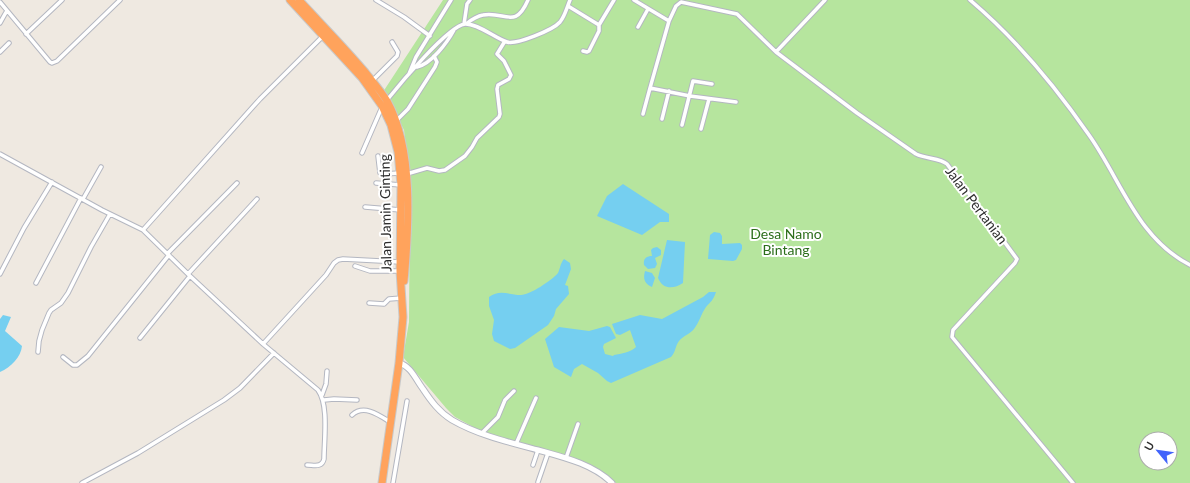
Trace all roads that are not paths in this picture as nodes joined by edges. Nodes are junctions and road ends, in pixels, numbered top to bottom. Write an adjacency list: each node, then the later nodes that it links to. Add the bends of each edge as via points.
1 (62, 0): 25 (street)
2 (120, 0): 25 (street, via 54,63 50,62)
3 (290, 0): 26 (highway, Jalan Jamin Ginting)
4 (299, 0): 26 (highway, Jalan Jamin Ginting)
5 (376, 0): 27 (street)
6 (451, 0): 27 (street)
7 (470, 0): 21 (street, via 467,4)
8 (528, 0): 21 (street, via 518,15 481,15)
9 (570, 0): 16 (street)
10 (614, 0): 22 (street)
11 (634, 0): 17 (street)
12 (825, 0): 33 (street)
13 (970, 0): 67 (street, via 1017,46 1058,92 1091,137 1138,218 1163,248)
14 (0, 2): 18 (street)
15 (679, 2): 19 (street, Jalan Pertanian); 33 (street, Jalan Pertanian, via 737,14)
16 (568, 6): 22 (street); 28 (street, via 555,27 514,42)
17 (648, 9): 19 (street); 23 (street)
18 (7, 11): 20 (street); 25 (street)
19 (669, 21): 39 (street, Jalan Pertanian)
20 (0, 23)
21 (465, 24): 24 (street); 28 (street)
22 (599, 25): 31 (street, via 599,31 589,50)
23 (638, 27)
24 (454, 29): 34 (street); 35 (street, via 440,40)
25 (26, 34)
26 (326, 34): 37 (highway, Jalan Jamin Ginting); 44 (highway, Jalan Jamin Ginting); 64 (street, via 260,98)
27 (430, 36): 36 (street, via 412,63)
28 (505, 41): 54 (street, via 497,54 504,61 511,76 498,85 498,119 477,138 465,156 445,170 439,172 426,168)
29 (392, 42): 37 (street, via 398,52 397,56)
30 (9, 43): 32 (street)
31 (583, 51)
32 (0, 52)
33 (776, 52): 105 (street, Jalan Pertanian, via 916,154 946,162 1017,257 1015,264 951,335)
34 (434, 56): 35 (street, via 427,63); 47 (street, via 436,67 408,109)
35 (417, 67): 36 (street)
36 (408, 75): 44 (street)
37 (372, 81): 44 (highway, Jalan Jamin Ginting)
38 (712, 84): 41 (street, via 693,80)
39 (650, 88): 40 (street); 45 (street, Jalan Pertanian)
40 (669, 91): 41 (street); 46 (street)
41 (690, 96): 42 (street); 48 (street)
42 (709, 99): 43 (street); 49 (street)
43 (736, 102)
44 (384, 103): 47 (highway, Jalan Jamin Ginting); 50 (street); 54 (highway, Jalan Jamin Ginting)
45 (643, 114)
46 (662, 119)
47 (396, 121): 54 (highway, Jalan Jamin Ginting, via 403,146)
48 (682, 125)
49 (701, 129)
50 (362, 153)
51 (0, 154): 55 (street)
52 (378, 156): 54 (street, via 380,173)
53 (101, 167): 59 (street)
54 (403, 173): 58 (highway, Jalan Jamin Ginting); 69 (highway, Jalan Jamin Ginting, via 407,216)
55 (52, 182): 59 (street); 70 (street)
56 (237, 183): 65 (street)
57 (376, 183): 58 (street)
58 (401, 185): 62 (highway, Jalan Jamin Ginting)
59 (82, 199): 63 (street); 72 (street)
60 (258, 200): 71 (street)
61 (365, 207): 62 (street)
62 (401, 210): 66 (highway, Jalan Jamin Ginting)
63 (110, 214): 64 (street); 77 (street, via 68,293 49,313 42,330)
64 (143, 230): 65 (street)
65 (168, 254): 71 (street); 79 (street, via 88,356 77,365)
66 (400, 262): 69 (highway, Jalan Jamin Ginting); 76 (street, via 343,259 336,261)
67 (1190, 265)
68 (354, 266): 69 (street, via 370,271)
69 (402, 270): 73 (highway, Jalan Jamin Ginting)
70 (0, 274)
71 (189, 275): 75 (street); 76 (street)
72 (36, 283)
73 (402, 296): 74 (street, via 389,299 384,304); 80 (highway, Jalan Jamin Ginting)
74 (369, 303)
75 (140, 338)
76 (263, 344): 78 (street)
77 (38, 352)
78 (274, 353): 83 (street); 101 (street, via 240,388 224,400 138,454)
79 (63, 358)
80 (399, 363): 89 (highway, Jalan Jamin Ginting); 91 (street, via 407,367 440,410 451,419)
81 (327, 371): 83 (street)
82 (514, 391): 91 (street, via 505,400 498,417)
83 (322, 395): 85 (street)
84 (536, 398): 92 (street)
85 (324, 400): 86 (street); 96 (street, via 323,462 320,465)
86 (357, 400)
87 (407, 401): 99 (street)
88 (352, 415): 89 (street, via 365,410)
89 (390, 422): 98 (highway, Jalan Jamin Ginting)
90 (578, 424): 95 (street)
91 (482, 434): 92 (street)
92 (516, 444): 93 (street)
93 (538, 450): 94 (street); 97 (street)
94 (548, 453): 95 (street); 100 (street)
95 (566, 458): 104 (street, via 594,470)
96 (307, 465)
97 (534, 465)
98 (384, 472): 99 (street); 102 (highway, Jalan Jamin Ginting)
99 (394, 473): 103 (street)
100 (538, 482)
101 (82, 483)
102 (382, 483)
103 (393, 483)
104 (612, 483)
105 (1073, 483)

